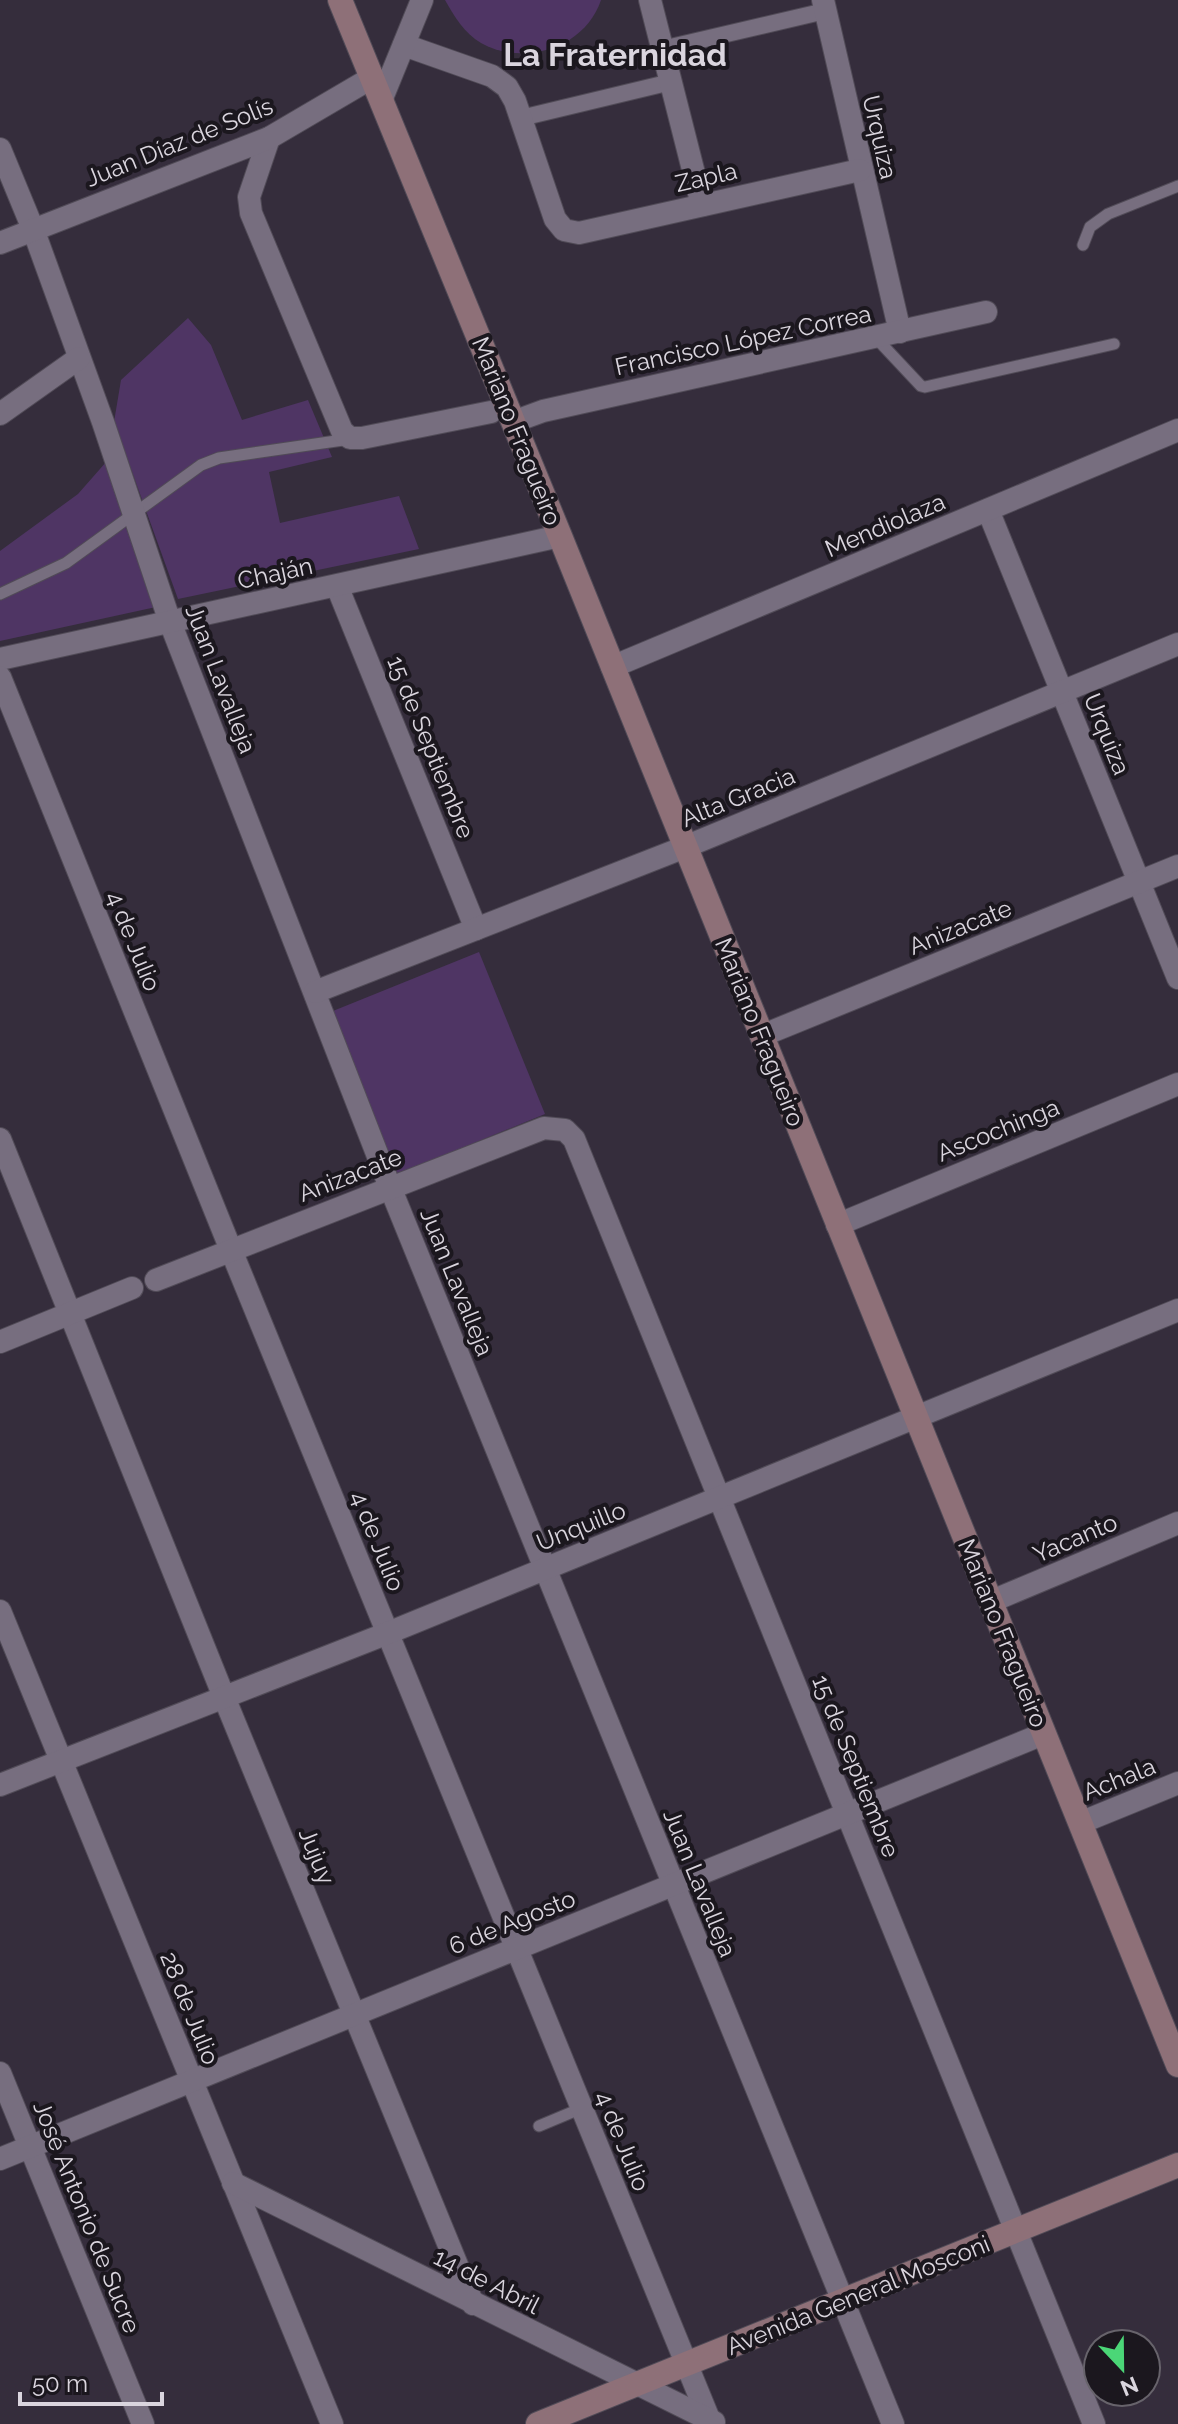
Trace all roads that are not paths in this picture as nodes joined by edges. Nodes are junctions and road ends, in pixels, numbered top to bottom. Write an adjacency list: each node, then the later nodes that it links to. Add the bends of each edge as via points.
1 (340, 0): 8 (main road, Mariano Fragueiro)
2 (422, 0): 5 (street)
3 (650, 0): 6 (street)
4 (824, 6): 6 (street); 12 (street, Urquiza)
5 (404, 45): 8 (street); 9 (street, via 492,76 507,87)
6 (662, 49): 7 (street)
7 (671, 82): 9 (street); 14 (street)
8 (377, 88): 10 (street, Juan Díaz de Solís); 24 (main road, Mariano Fragueiro)
9 (521, 118): 14 (street, Zapla, via 555,219 564,230 579,233)
10 (269, 138): 15 (street, Juan Díaz de Solís); 26 (street, via 249,197 251,213 342,431)
11 (0, 149): 15 (street, Juan Lavalleja)
12 (860, 170): 14 (street, Zapla); 19 (street, Urquiza)
13 (1178, 186): 17 (lane, via 1108,214 1090,227)
14 (702, 205)
15 (33, 229): 16 (street, Juan Díaz de Solís); 22 (street, Juan Lavalleja)
16 (0, 243)
17 (1083, 245)
18 (986, 312): 19 (street, Francisco López Correa)
19 (900, 332): 20 (street, Francisco López Correa)
20 (876, 338): 21 (lane, via 925,387); 24 (street, Francisco López Correa)
21 (1114, 344)
22 (79, 358): 23 (street); 28 (street, Juan Lavalleja)
23 (0, 414)
24 (502, 417): 26 (street, Francisco López Correa); 29 (main road, Mariano Fragueiro)
25 (1178, 430): 27 (street, Mendiolaza)
26 (350, 438): 28 (lane, via 219,458 201,465)
27 (988, 510): 35 (street, Mendiolaza); 37 (street, Urquiza)
28 (134, 514): 31 (lane, via 66,563); 32 (street, Juan Lavalleja)
29 (560, 536): 30 (street, Chaján); 35 (main road, Mariano Fragueiro)
30 (337, 586): 32 (street, Chaján); 41 (street, 15 de Septiembre)
31 (0, 594)
32 (170, 622): 34 (street, Chaján); 43 (street, Juan Lavalleja)
33 (1178, 644): 37 (street, Alta Gracia)
34 (0, 659)
35 (612, 667): 38 (main road, Mariano Fragueiro)
36 (0, 677): 51 (street, 4 de Julio)
37 (1062, 691): 38 (street, Alta Gracia); 40 (street, Urquiza)
38 (685, 847): 41 (street, Alta Gracia); 44 (main road, Mariano Fragueiro)
39 (1178, 866): 40 (street, Anizacate)
40 (1139, 882): 42 (street, Urquiza); 44 (street, Anizacate)
41 (476, 929): 43 (street, Alta Gracia)
42 (1178, 978)
43 (315, 992): 49 (street, Juan Lavalleja)
44 (761, 1036): 50 (main road, Mariano Fragueiro)
45 (1178, 1084): 50 (street, Ascochinga)
46 (565, 1130): 49 (street, Anizacate, via 544,1128); 58 (street, 15 de Septiembre, via 574,1139)
47 (0, 1139): 48 (street, Jujuy)
48 (5, 1167): 55 (street, Jujuy)
49 (390, 1187): 51 (street, Anizacate); 60 (street, Juan Lavalleja)
50 (837, 1225): 57 (main road, Mariano Fragueiro)
51 (231, 1250): 52 (street, Anizacate); 63 (street, 4 de Julio)
52 (156, 1280)
53 (132, 1288): 55 (street)
54 (1178, 1310): 57 (street, Unquillo)
55 (71, 1313): 56 (street); 64 (street, Jujuy)
56 (0, 1342)
57 (915, 1417): 58 (street, Unquillo); 61 (main road, Mariano Fragueiro)
58 (720, 1499): 60 (street, Unquillo); 69 (street, 15 de Septiembre)
59 (1178, 1523): 61 (street, Yacanto)
60 (544, 1568): 63 (street, Unquillo); 71 (street, Juan Lavalleja)
61 (992, 1601): 65 (main road, Mariano Fragueiro)
62 (0, 1611): 66 (street, 28 de Julio)
63 (388, 1633): 64 (street, Unquillo); 72 (street, 4 de Julio)
64 (224, 1697): 66 (street, Unquillo); 73 (street, Jujuy)
65 (1043, 1734): 69 (street, 6 de Agosto); 70 (main road, Mariano Fragueiro)
66 (61, 1760): 68 (street, Unquillo); 77 (street, 28 de Julio)
67 (1178, 1783): 70 (street, Achala)
68 (0, 1785)
69 (847, 1814): 71 (street, 6 de Agosto); 84 (street, 15 de Septiembre)
70 (1080, 1823): 74 (main road, Mariano Fragueiro)
71 (673, 1885): 72 (street, 6 de Agosto); 85 (street, Juan Lavalleja)
72 (516, 1949): 73 (street, 6 de Agosto); 78 (street, 4 de Julio)
73 (354, 2015): 77 (street, 6 de Agosto); 86 (street, Jujuy)
74 (1172, 2034): 75 (main road, Mariano Fragueiro)
75 (1178, 2065)
76 (0, 2073): 80 (street, José Antonio de Sucre)
77 (192, 2081): 80 (street, 6 de Agosto); 83 (street, 28 de Julio)
78 (582, 2108): 79 (lane); 87 (street, 4 de Julio)
79 (539, 2126)
80 (30, 2147): 81 (street, 6 de Agosto); 90 (street, José Antonio de Sucre)
81 (0, 2159)
82 (1178, 2165): 84 (main road, Avenida General Mosconi)
83 (233, 2183): 86 (street, 14 de Abril); 91 (street, 28 de Julio)
84 (1016, 2231): 85 (main road, Avenida General Mosconi); 94 (street, 15 de Septiembre)
85 (842, 2301): 87 (main road, Avenida General Mosconi); 93 (street, Juan Lavalleja)
86 (473, 2304): 88 (street, 14 de Abril)
87 (686, 2364): 88 (main road, Avenida General Mosconi); 89 (street, 4 de Julio)
88 (636, 2385): 89 (street, 14 de Abril); 92 (main road, Avenida General Mosconi)
89 (713, 2423)
90 (143, 2424)
91 (332, 2424)
92 (538, 2424)
93 (893, 2424)
94 (1094, 2424)

